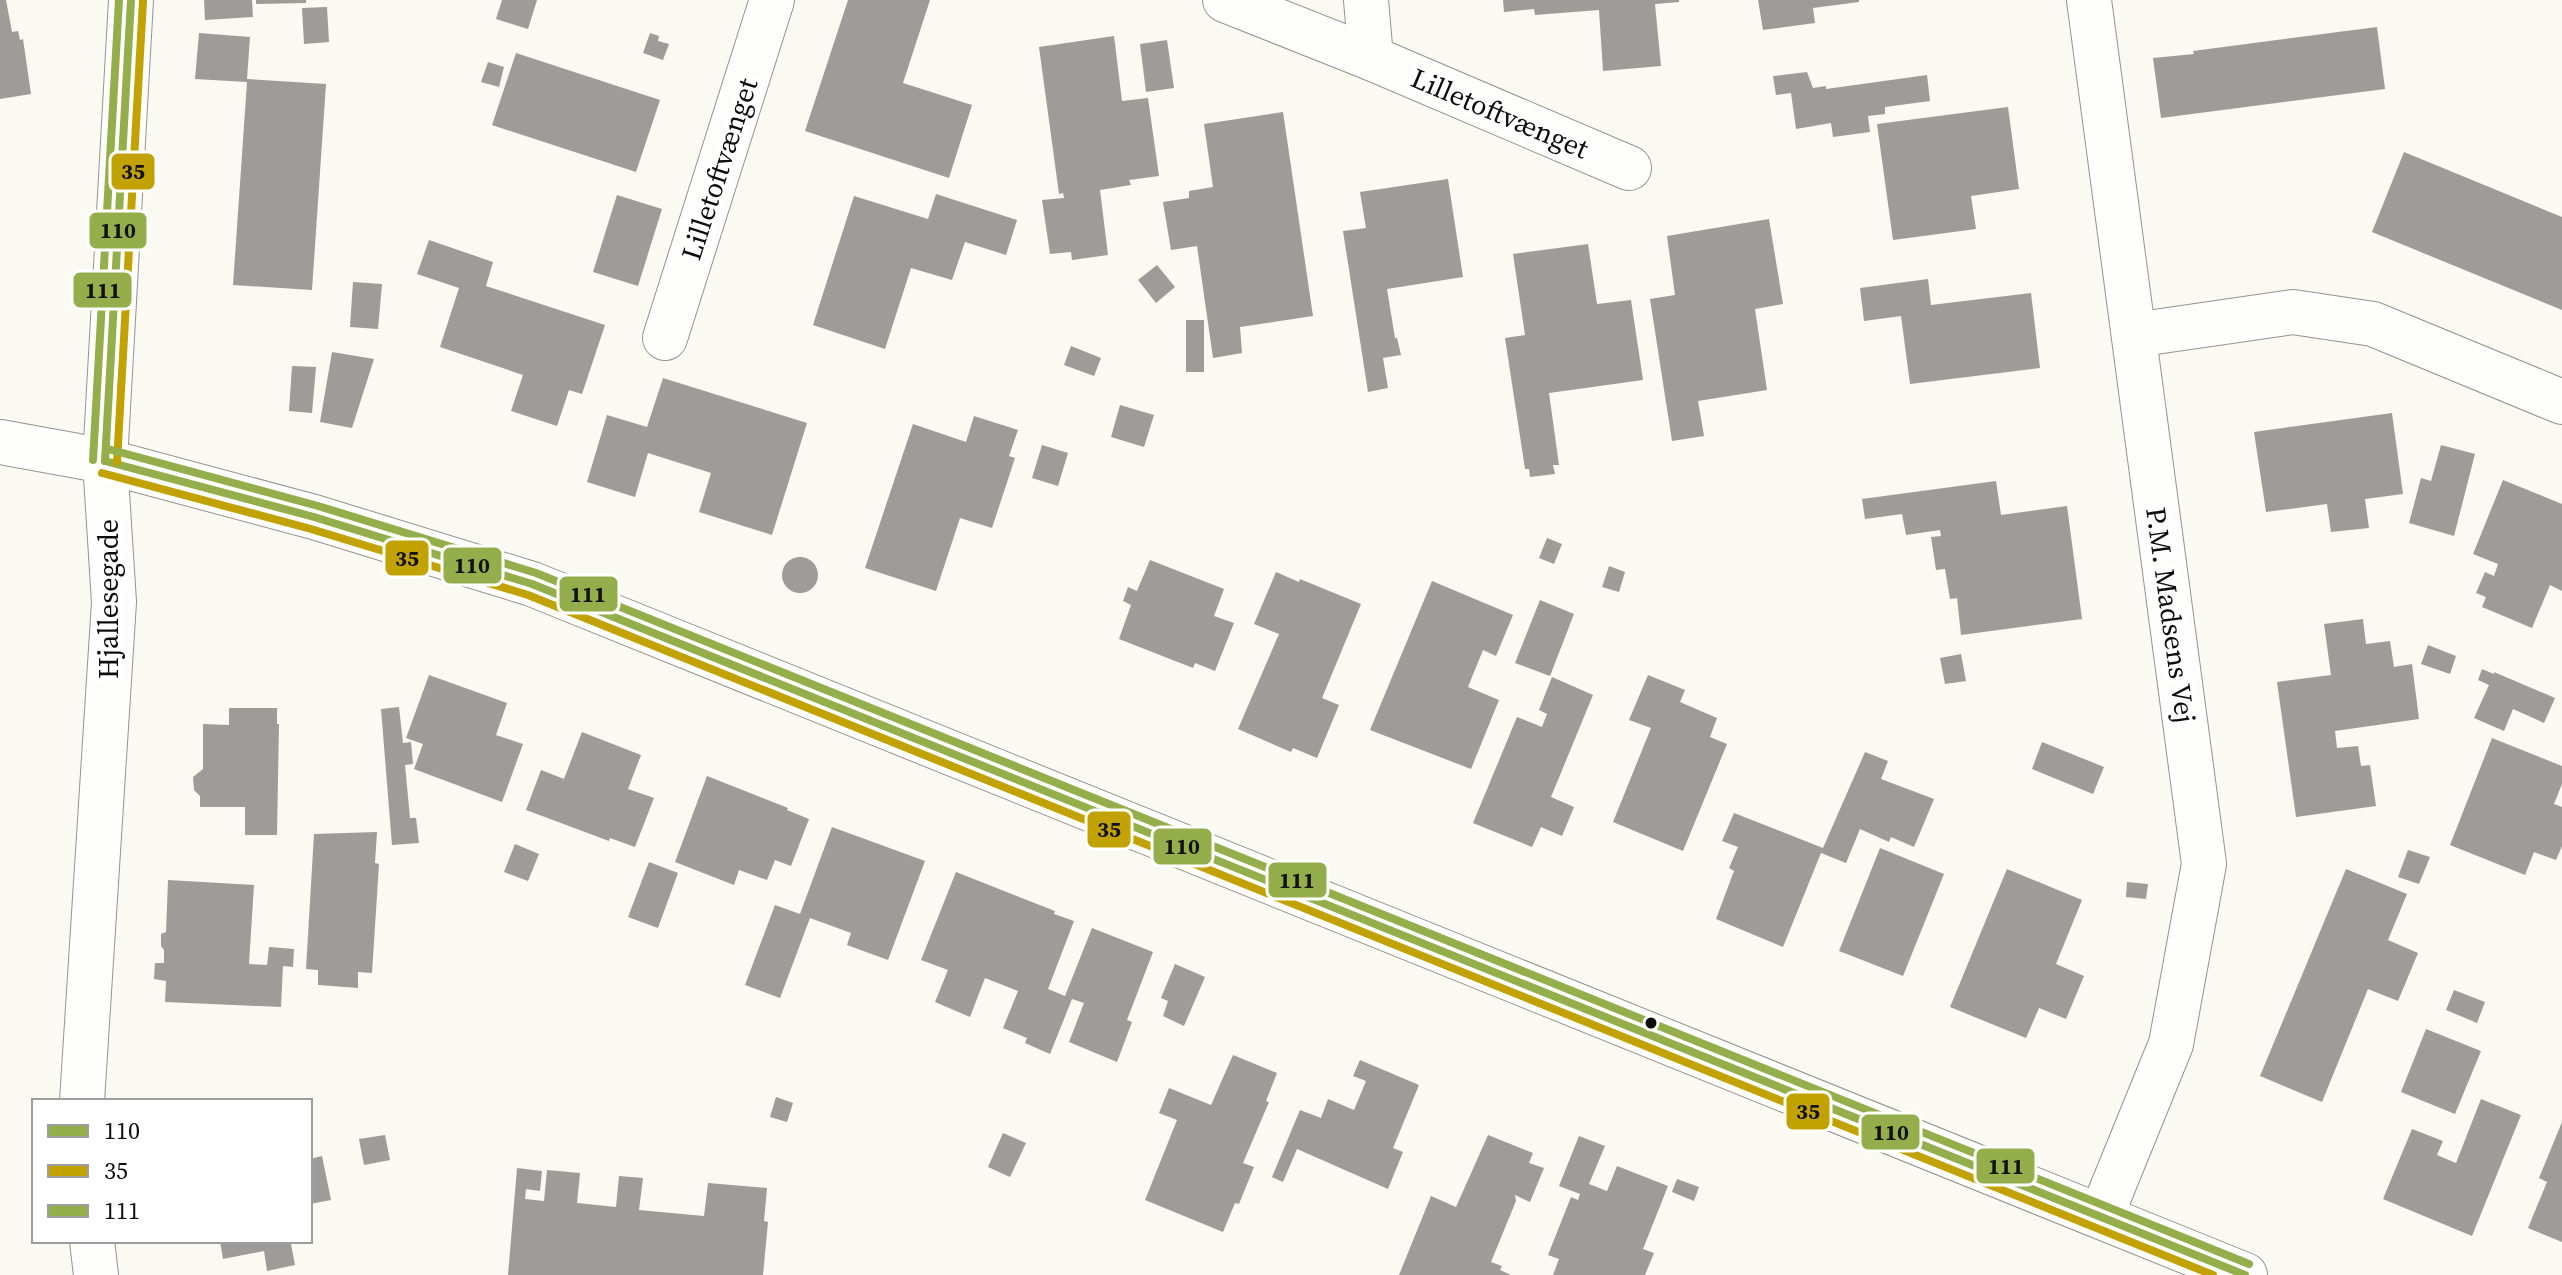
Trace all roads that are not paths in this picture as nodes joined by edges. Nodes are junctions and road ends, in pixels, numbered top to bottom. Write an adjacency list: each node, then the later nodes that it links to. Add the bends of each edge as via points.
1 (131, 0): 12 (street, Hjallesegade)
2 (772, 0): 9 (street, Lilletoftvænget)
3 (1225, 0): 6 (street, Lilletoftvænget)
4 (1366, 0): 6 (street)
5 (2089, 0): 8 (street, P.M. Madsens Vej)
6 (1371, 58): 7 (street, Lilletoftvænget)
7 (1629, 168)
8 (2134, 335): 10 (street, via 2293,312 2373,324); 14 (street, P.M. Madsens Vej, via 2204,864 2171,1044)
9 (665, 338)
10 (2562, 402)
11 (0, 442): 12 (street)
12 (105, 461): 13 (street, Hjallesegade, via 114,602); 14 (street, via 314,517 532,584)
13 (82, 1099)
14 (2101, 1216): 17 (street)
15 (92, 1243): 16 (street)
16 (96, 1275)
17 (2245, 1275)

